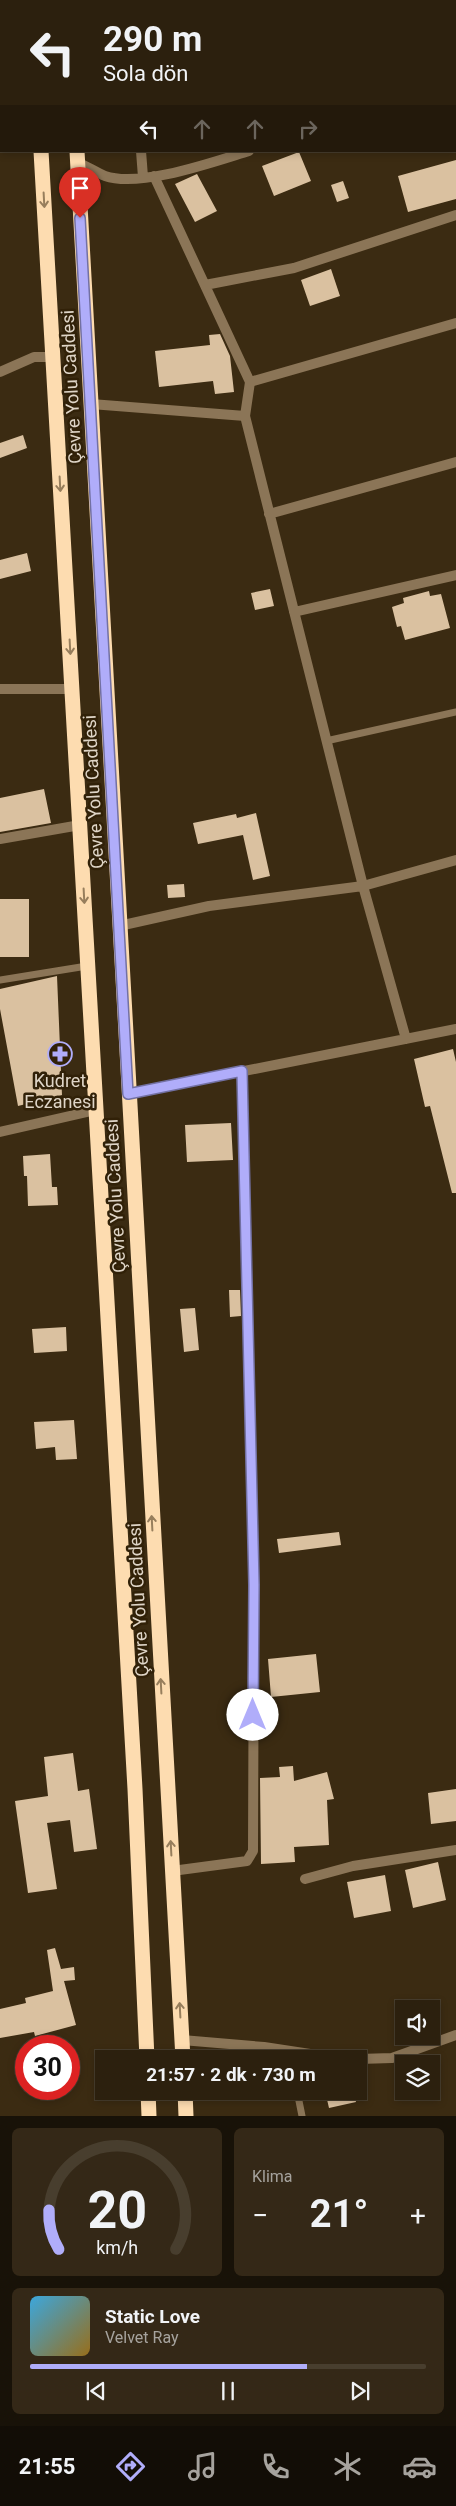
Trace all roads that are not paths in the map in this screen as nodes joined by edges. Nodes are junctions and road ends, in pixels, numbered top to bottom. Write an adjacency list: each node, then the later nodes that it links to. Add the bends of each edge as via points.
1 (41, 152): 9 (highway, Çevre Yolu Caddesi, one-way to 9)
2 (140, 152): 5 (street)
3 (246, 152): 5 (street, via 170,174)
4 (77, 156): 5 (street, via 106,176); 12 (highway, Çevre Yolu Caddesi)
5 (149, 176): 7 (street)
6 (456, 215): 7 (street, via 294,268)
7 (205, 285): 11 (street)
8 (456, 323): 11 (street)
9 (53, 357): 10 (street, via 34,357); 18 (highway, Çevre Yolu Caddesi, one-way to 18)
10 (0, 372)
11 (250, 382): 13 (street)
12 (90, 404): 13 (street); 26 (highway, Çevre Yolu Caddesi)
13 (245, 416): 15 (street)
14 (456, 462): 15 (street)
15 (269, 514): 17 (street)
16 (456, 575): 17 (street)
17 (294, 612): 21 (street)
18 (72, 688): 19 (street); 22 (highway, Çevre Yolu Caddesi)
19 (0, 689)
20 (456, 712): 21 (lane)
21 (326, 741): 25 (street)
22 (80, 825): 23 (street); 27 (highway, Çevre Yolu Caddesi, one-way to 27)
23 (0, 839)
24 (456, 860): 25 (street)
25 (363, 886): 26 (street, via 208,906); 30 (street)
26 (118, 926): 32 (highway, Çevre Yolu Caddesi)
27 (88, 966): 28 (lane); 33 (highway, Çevre Yolu Caddesi)
28 (0, 980)
29 (456, 1029): 30 (street)
30 (406, 1039): 31 (street)
31 (242, 1071): 32 (street); 36 (street, via 254,1585 253,1851 247,1861)
32 (128, 1094): 36 (highway, Çevre Yolu Caddesi, one-way to 32)
33 (96, 1110): 34 (street); 40 (highway, Çevre Yolu Caddesi)
34 (0, 1132)
35 (456, 1850): 37 (street, via 353,1866)
36 (172, 1871): 39 (highway, Çevre Yolu Caddesi, one-way to 36)
37 (305, 1879)
38 (456, 2035): 43 (street, via 392,2058)
39 (182, 2040): 41 (highway, Çevre Yolu Caddesi); 42 (street)
40 (147, 2050)
41 (183, 2050)
42 (254, 2050)
43 (367, 2059)
44 (149, 2100): 47 (highway)
45 (185, 2100): 48 (highway)
46 (299, 2100): 49 (lane)
47 (150, 2116)
48 (186, 2116)
49 (302, 2116)

